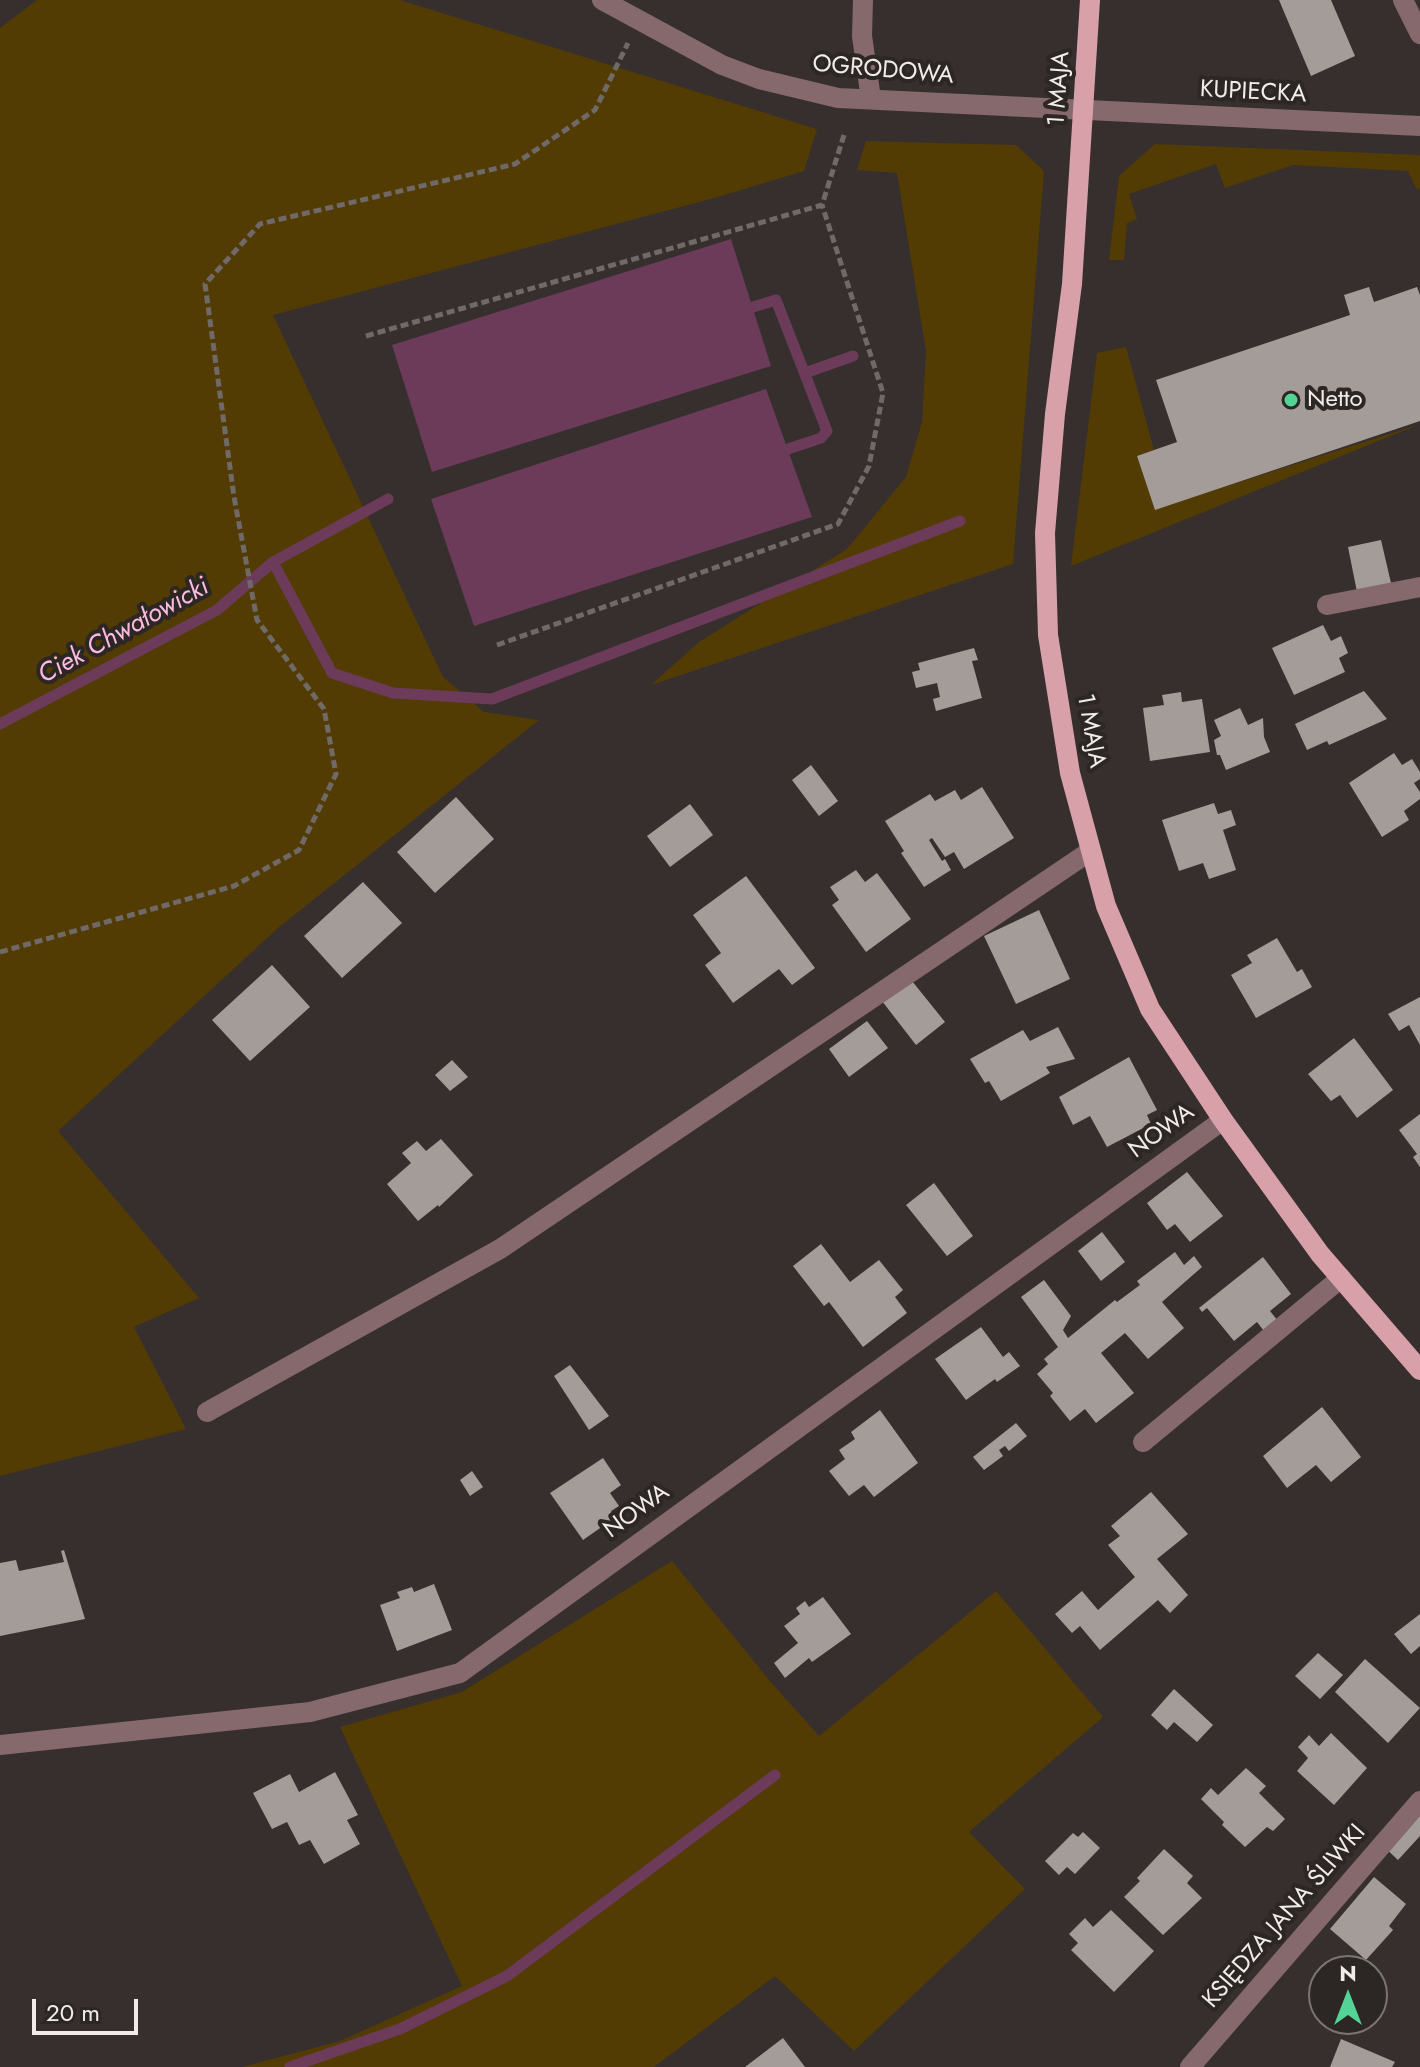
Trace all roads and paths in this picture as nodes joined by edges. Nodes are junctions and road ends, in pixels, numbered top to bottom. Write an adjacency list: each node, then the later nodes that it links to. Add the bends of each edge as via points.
1 (602, 0): 5 (street, OGRODOWA)
2 (863, 0): 7 (street)
3 (1090, 0): 8 (main road, 1 MAJA)
4 (1403, 0): 6 (street)
5 (639, 21): 7 (street, OGRODOWA, via 759,79 806,92); 17 (path, via 595,110 515,164 260,224 205,284 257,620 324,709 336,774 299,850 234,886)
6 (1420, 34)
7 (871, 99): 8 (street, OGRODOWA)
8 (1084, 111): 9 (street, KUPIECKA); 16 (main road, 1 MAJA, via 1071,296 1045,533 1048,635 1057,701)
9 (1420, 126)
10 (844, 135): 11 (path)
11 (822, 205): 12 (path); 15 (path, via 883,393 869,466 838,524)
12 (366, 336)
13 (1420, 587): 14 (street)
14 (1327, 605)
15 (497, 645)
16 (1089, 852): 18 (main road, 1 MAJA, via 1150,1009); 21 (street, via 500,1249)
17 (0, 952)
18 (1223, 1120): 19 (main road, 1 MAJA); 23 (street, NOWA, via 460,1673 310,1712)
19 (1341, 1278): 20 (main road, 1 MAJA); 22 (street)
20 (1420, 1370)
21 (207, 1412)
22 (1143, 1442)
23 (0, 1745)
24 (1420, 1801): 25 (street, KSIĘDZA JANA ŚLIWKI)
25 (1190, 2067)

